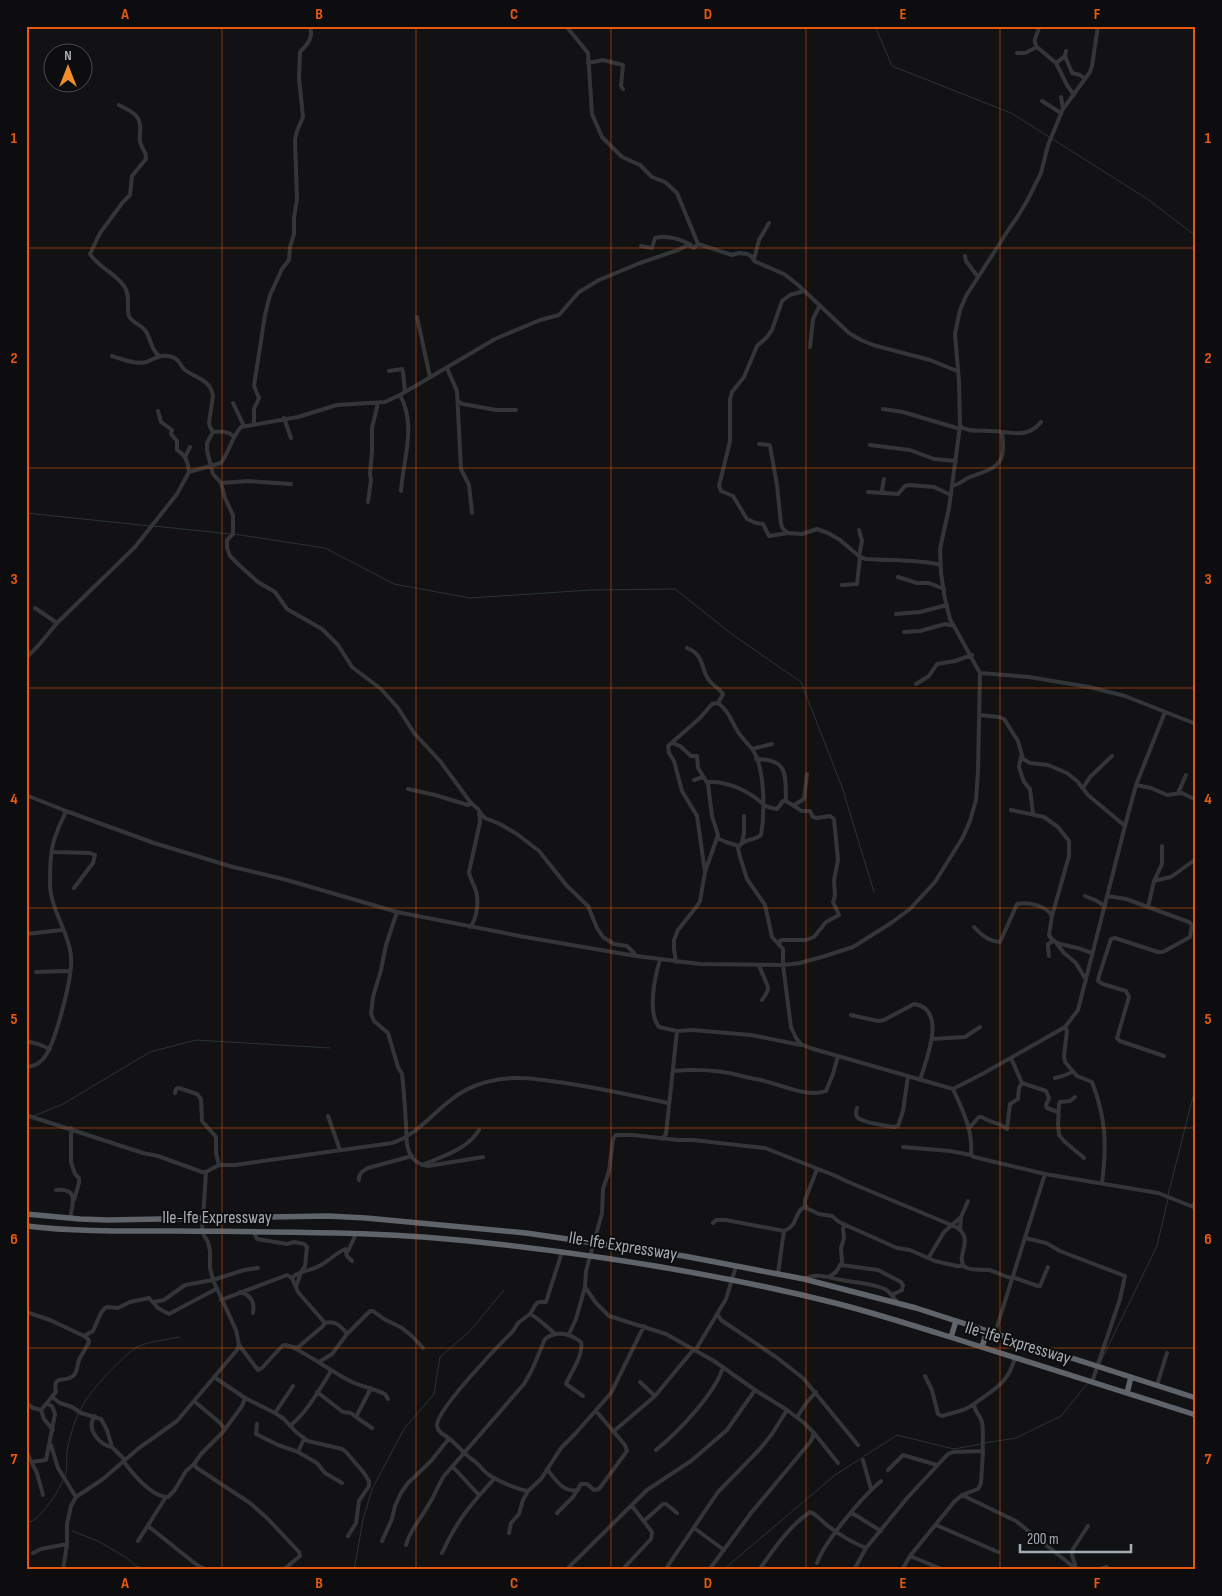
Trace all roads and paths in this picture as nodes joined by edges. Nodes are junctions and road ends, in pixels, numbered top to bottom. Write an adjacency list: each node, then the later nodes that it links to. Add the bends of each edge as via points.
1 (309, 26): 45 (street, via 312,38 299,58 303,117 295,140 297,199 294,234 289,260 270,295 265,315 254,386 259,398 254,409)
2 (566, 26): 10 (street, via 588,53)
3 (1039, 26): 5 (street, via 1034,38)
4 (1098, 26): 11 (street, via 1095,57)
5 (1037, 47): 7 (street); 9 (street)
6 (1066, 51): 8 (street)
7 (1018, 53)
8 (1065, 56): 9 (street); 11 (street, via 1072,73)
9 (1056, 62): 13 (street)
10 (588, 63): 12 (street, via 603,60 623,65); 19 (street, via 592,114 602,137 622,157 640,165 677,193)
11 (1085, 79): 13 (street)
12 (623, 89)
13 (1074, 95): 17 (street)
14 (1061, 97): 17 (street)
15 (1042, 101): 17 (street)
16 (119, 105): 30 (street, via 140,120 141,145 146,151 146,159 132,176 130,195 100,234 90,254 124,285 130,317 144,328 150,345)
17 (1062, 111): 24 (street, via 1035,185)
18 (769, 224): 23 (street)
19 (698, 244): 21 (street); 23 (street, via 732,255 747,254)
20 (641, 246): 21 (street, via 652,248 655,238 660,237 686,242)
21 (694, 248): 31 (street, via 688,245 599,280 579,292 559,315 495,339)
22 (965, 256): 24 (street)
23 (754, 261): 25 (street, via 784,274)
24 (978, 277): 33 (street, via 966,296 957,322)
25 (804, 291): 26 (street); 72 (street, via 782,301 772,330 757,346 744,377 732,392 730,442 719,486 721,491 732,496 747,519 763,524 769,536)
26 (820, 306): 28 (street, via 813,319); 33 (street, via 861,340)
27 (417, 317): 34 (street)
28 (810, 347)
29 (112, 356): 30 (street, via 146,362)
30 (159, 356): 49 (street, via 172,356 180,361 184,370 209,385 214,396 209,423)
31 (447, 368): 34 (street); 37 (street)
32 (389, 371): 35 (street, via 402,369)
33 (957, 371): 47 (street)
34 (430, 377): 35 (street)
35 (405, 392): 36 (street)
36 (400, 395): 39 (street); 65 (street, via 406,406 409,429)
37 (459, 402): 41 (street, via 496,410); 70 (street, via 461,469 469,485)
38 (233, 403): 46 (street)
39 (378, 403): 43 (street, via 338,405); 69 (street, via 372,428)
40 (883, 409): 47 (street)
41 (516, 410)
42 (158, 411): 57 (street, via 161,422 172,430 177,450)
43 (284, 418): 45 (street); 52 (street)
44 (1041, 422): 50 (street, via 1027,432)
45 (254, 424): 46 (street)
46 (244, 426): 51 (street)
47 (960, 428): 48 (street); 53 (street)
48 (969, 431): 50 (street); 53 (street)
49 (213, 432): 51 (street, via 231,433); 59 (street, via 207,443)
50 (1002, 432): 64 (street, via 1001,460 984,472)
51 (234, 437): 59 (street, via 221,463)
52 (291, 438)
53 (959, 440): 58 (street)
54 (759, 444): 72 (street, via 770,446 781,524)
55 (870, 445): 58 (street, via 910,450 934,460)
56 (190, 447): 57 (street)
57 (185, 457): 60 (street)
58 (956, 461): 64 (street)
59 (210, 467): 60 (street); 62 (street)
60 (189, 472): 81 (street, via 177,494 135,547)
61 (884, 479): 67 (street)
62 (221, 483): 63 (street); 111 (street, via 233,515 233,534 227,540 226,548 230,556 258,582 275,592 287,609 322,630 338,645 352,667 402,712 414,733 440,761)
63 (291, 484)
64 (952, 486): 68 (street)
65 (401, 492)
66 (868, 492): 67 (street)
67 (884, 493): 68 (street, via 898,494 909,485 934,487)
68 (951, 494): 74 (street, via 940,549)
69 (368, 502)
70 (472, 513)
71 (859, 530): 73 (street, via 862,538)
72 (788, 533): 73 (street, via 802,534 817,529 840,540)
73 (860, 557): 74 (street); 76 (street, via 857,584)
74 (941, 565): 77 (street)
75 (898, 576): 77 (street)
76 (842, 585)
77 (944, 589): 78 (street)
78 (947, 605): 80 (street); 82 (street)
79 (35, 608): 81 (street)
80 (896, 614)
81 (57, 622): 86 (street)
82 (954, 626): 83 (street, via 945,624); 85 (street)
83 (904, 632)
84 (687, 648): 89 (street, via 700,658 708,679 723,694)
85 (972, 656): 87 (street); 88 (street, via 937,664 929,676)
86 (26, 658)
87 (980, 673): 90 (street, via 1029,677 1088,688 1125,696); 91 (street)
88 (916, 684)
89 (718, 703): 93 (street, via 712,704); 95 (street)
90 (1165, 712): 92 (street); 104 (street)
91 (980, 715): 97 (street, via 1004,719 1018,741); 146 (street, via 973,812 963,837 935,882 904,914 853,946 800,963)
92 (1196, 724)
93 (672, 743): 101 (street, via 691,756 697,756); 125 (street, via 668,746 669,753 682,791 697,816)
94 (772, 744): 95 (street)
95 (752, 749): 98 (street)
96 (1112, 756): 105 (street)
97 (1021, 757): 105 (street, via 1026,762 1058,768); 117 (street, via 1019,767 1030,789)
98 (756, 759): 110 (street, via 771,760 782,766); 112 (street)
99 (806, 774): 113 (street, via 804,799)
100 (1186, 775): 107 (street)
101 (703, 777): 102 (street); 103 (street)
102 (694, 780)
103 (708, 784): 112 (street, via 716,781 730,785); 120 (street)
104 (1136, 785): 107 (street, via 1167,795); 119 (street)
105 (1082, 788): 119 (street)
106 (408, 789): 111 (street)
107 (1178, 793): 109 (street)
108 (26, 795): 115 (street)
109 (1196, 800)
110 (786, 801): 112 (street, via 777,809); 113 (street)
111 (471, 804): 116 (street)
112 (764, 806): 121 (street, via 761,835)
113 (794, 806): 139 (street, via 810,811 817,818 830,816 834,819 838,860 833,902 839,915 826,922 814,937 783,940)
114 (1011, 810): 117 (street)
115 (66, 811): 123 (street); 132 (street, via 177,850)
116 (479, 811): 134 (street, via 480,822 469,872 476,892 474,922); 141 (street, via 539,850 567,886 588,906 606,940 627,946)
117 (1034, 814): 133 (street, via 1049,820 1069,841 1069,856)
118 (744, 816): 121 (street)
119 (1124, 826): 129 (street)
120 (717, 838): 121 (street); 125 (street)
121 (740, 844): 139 (street, via 738,848 747,879 765,905 772,937)
122 (1162, 846): 126 (street, via 1162,864)
123 (52, 851): 127 (street, via 95,855 93,863); 136 (street, via 50,888)
124 (1196, 859): 126 (street, via 1171,877)
125 (705, 872): 144 (street, via 700,901 674,940)
126 (1154, 881): 131 (street)
127 (74, 888)
128 (1085, 896): 130 (street)
129 (1107, 896): 130 (street); 131 (street)
130 (1104, 906): 140 (street)
131 (1148, 907): 160 (street, via 1189,922 1192,925 1190,937 1162,952 1112,939 1098,981 1128,993 1117,1038)
132 (397, 912): 134 (street); 181 (street, via 373,996 371,1014 388,1033 402,1074)
133 (1052, 916): 135 (street, via 1035,905 1016,904 1000,942 986,938); 138 (street, via 1049,935)
134 (470, 927): 141 (street)
135 (974, 927)
136 (62, 930): 137 (street); 148 (street, via 71,956)
137 (26, 934)
138 (1055, 942): 140 (street); 142 (street, via 1048,944); 149 (street, via 1076,963)
139 (779, 945): 146 (street, via 784,952)
140 (1092, 954): 149 (street)
141 (636, 956): 143 (street)
142 (1049, 956)
143 (660, 960): 144 (street); 154 (street, via 655,977 653,1017 659,1027)
144 (676, 962): 145 (street)
145 (759, 965): 146 (street); 150 (street, via 768,986)
146 (783, 965): 157 (street, via 791,1027 801,1044)
147 (36, 972): 148 (street)
148 (70, 972): 158 (street)
149 (1086, 980): 153 (street, via 1078,1010)
150 (762, 1000)
151 (852, 1015): 155 (street, via 878,1021 919,1004 931,1018)
152 (980, 1027): 155 (street, via 965,1037)
153 (1065, 1027): 161 (street); 164 (street, via 1064,1056)
154 (677, 1031): 157 (street, via 751,1035); 163 (street)
155 (932, 1039): 167 (street)
156 (26, 1041): 158 (street)
157 (810, 1048): 159 (street)
158 (50, 1049): 162 (street, via 42,1060)
159 (838, 1056): 163 (street, via 830,1084 826,1091 819,1093 723,1073); 165 (street)
160 (1164, 1056)
161 (1011, 1058): 168 (street); 169 (street)
162 (26, 1067)
163 (673, 1071): 172 (street)
164 (1072, 1072): 166 (street); 196 (street, via 1092,1082 1104,1120)
165 (908, 1076): 167 (street); 173 (street, via 898,1126 857,1118)
166 (1055, 1078)
167 (920, 1080): 169 (street)
168 (1022, 1083): 174 (street, via 1046,1091 1049,1098 1047,1108); 177 (street, via 1018,1099 1010,1104 1007,1128 982,1117)
169 (953, 1089): 177 (street)
170 (175, 1093): 191 (street, via 179,1088 197,1094 202,1121 216,1137)
171 (1075, 1097): 174 (street, via 1060,1102)
172 (668, 1102): 180 (street); 181 (street, via 538,1078 501,1078 481,1083 457,1095)
173 (857, 1108)
174 (1058, 1112): 189 (street, via 1059,1135)
175 (26, 1115): 178 (street)
176 (328, 1116): 185 (street)
177 (970, 1127): 186 (street)
178 (71, 1128): 193 (street); 199 (street, via 71,1162 79,1178)
179 (479, 1130): 190 (street, via 467,1143)
180 (666, 1134): 182 (street); 183 (street)
181 (405, 1139): 185 (street); 187 (street)
182 (662, 1139): 183 (street); 220 (street, via 626,1134 615,1137)
183 (669, 1139): 192 (street, via 764,1148)
184 (903, 1147): 186 (street)
185 (340, 1150): 191 (street)
186 (971, 1155): 194 (street)
187 (412, 1156): 190 (street); 195 (street, via 368,1168 358,1177)
188 (483, 1157): 190 (street)
189 (1084, 1158)
190 (422, 1165)
191 (219, 1166): 193 (street)
192 (817, 1169): 201 (street, via 806,1200); 211 (street)
193 (206, 1172): 207 (street)
194 (1044, 1174): 196 (street); 219 (street)
195 (359, 1180)
196 (1102, 1183): 202 (street, via 1158,1193)
197 (56, 1190): 199 (street, via 68,1192)
198 (1196, 1199): 202 (street)
199 (74, 1200): 205 (street)
200 (968, 1201): 204 (street)
201 (807, 1208): 209 (street, via 832,1216); 214 (street, via 802,1208 793,1226)
202 (1194, 1208)
203 (26, 1214): 205 (highway, Ile-Ife Expressway)
204 (961, 1217): 211 (street); 213 (street)
205 (68, 1218): 207 (highway, Ile-Ife Expressway); 212 (highway)
206 (281, 1218): 207 (highway, Ile-Ife Expressway); 217 (highway); 220 (highway, Ile-Ife Expressway, via 366,1218)
207 (203, 1219): 215 (street)
208 (713, 1223): 214 (street, via 726,1220)
209 (844, 1224): 224 (street, via 897,1248); 227 (street)
210 (26, 1226): 212 (highway, Ile-Ife Expressway)
211 (951, 1226): 213 (street); 224 (street)
212 (66, 1230): 215 (highway, Ile-Ife Expressway)
213 (960, 1230): 228 (street, via 965,1240)
214 (784, 1231): 233 (street)
215 (202, 1232): 216 (highway, Ile-Ife Expressway); 239 (street, via 210,1251)
216 (254, 1232): 217 (highway, Ile-Ife Expressway); 231 (street, via 257,1239 304,1244 307,1247 305,1266)
217 (282, 1232): 218 (highway, Ile-Ife Expressway)
218 (356, 1234): 221 (street, via 350,1250); 222 (highway, Ile-Ife Expressway, via 454,1239)
219 (1025, 1238): 236 (street); 274 (street, via 1046,1243 1060,1252 1125,1276)
220 (595, 1242): 223 (street); 226 (highway, Ile-Ife Expressway)
221 (345, 1250): 225 (street); 231 (street, via 320,1266)
222 (562, 1252): 223 (highway, Ile-Ife Expressway); 251 (street, via 546,1302 536,1304)
223 (590, 1256): 240 (highway, Ile-Ife Expressway); 241 (street)
224 (929, 1257): 228 (street)
225 (352, 1261)
226 (736, 1265): 233 (highway, Ile-Ife Expressway); 240 (street)
227 (840, 1265): 232 (street); 245 (street, via 878,1270 903,1285 902,1290)
228 (964, 1266): 236 (street)
229 (258, 1268): 239 (street)
230 (1048, 1268): 236 (street, via 1040,1286)
231 (301, 1272): 235 (street); 244 (street, via 296,1287)
232 (836, 1272): 234 (street); 238 (street)
233 (778, 1273): 237 (highway, Ile-Ife Expressway)
234 (830, 1277): 237 (street); 238 (street)
235 (292, 1278): 243 (street, via 287,1275); 244 (street)
236 (1012, 1278): 257 (street)
237 (804, 1279): 248 (highway, Ile-Ife Expressway)
238 (837, 1279): 245 (street, via 875,1286)
239 (212, 1280): 242 (street); 247 (street, via 182,1286 164,1300)
240 (733, 1280): 252 (street); 262 (highway, Ile-Ife Expressway, via 837,1304)
241 (585, 1287): 255 (street, via 609,1316); 260 (street)
242 (216, 1289): 246 (street); 247 (street, via 169,1314)
243 (240, 1292): 246 (street); 250 (street, via 251,1297)
244 (298, 1292): 254 (street)
245 (892, 1295): 248 (street)
246 (221, 1300): 263 (street, via 236,1330)
247 (154, 1302): 261 (street, via 149,1298 118,1308 105,1308 93,1331)
248 (898, 1304): 253 (highway, Ile-Ife Expressway)
249 (26, 1312): 261 (street)
250 (253, 1313)
251 (530, 1314): 259 (street); 314 (street, via 518,1323 439,1417 437,1428)
252 (718, 1315): 268 (street); 286 (street, via 789,1366)
253 (956, 1321): 256 (highway, Ile-Ife Expressway); 262 (highway)
254 (325, 1323): 258 (street, via 335,1322); 265 (street, via 301,1346)
255 (644, 1326): 268 (street); 300 (street, via 611,1392)
256 (987, 1331): 257 (highway, Ile-Ife Expressway); 264 (highway)
257 (994, 1333): 274 (highway, Ile-Ife Expressway)
258 (347, 1334): 266 (street, via 373,1311 402,1328); 272 (street, via 332,1354)
259 (555, 1334): 260 (street); 322 (street, via 545,1339 524,1384)
260 (569, 1334): 288 (street, via 580,1342 582,1349 566,1384)
261 (84, 1336): 290 (street, via 89,1342 76,1373 57,1381)
262 (951, 1338): 264 (highway, Ile-Ife Expressway)
263 (239, 1345): 267 (street); 269 (street)
264 (982, 1347): 271 (highway, Ile-Ife Expressway)
265 (294, 1348): 269 (street, via 282,1346 258,1370); 272 (street)
266 (422, 1348)
267 (237, 1350): 269 (street); 277 (street)
268 (694, 1350): 273 (street); 289 (street)
269 (244, 1352)
270 (1167, 1353): 281 (street)
271 (1015, 1357): 280 (highway, Ile-Ife Expressway); 297 (street, via 1006,1379)
272 (319, 1362): 275 (street)
273 (723, 1367): 284 (street); 317 (street, via 704,1400)
274 (1097, 1367): 278 (highway, Ile-Ife Expressway); 280 (street)
275 (331, 1370): 283 (street); 285 (street)
276 (925, 1376): 297 (street, via 938,1414 962,1412)
277 (214, 1377): 291 (street); 294 (street)
278 (1131, 1377): 281 (highway, Ile-Ife Expressway); 287 (highway)
279 (640, 1382): 289 (street)
280 (1092, 1382): 287 (highway, Ile-Ife Expressway)
281 (1158, 1385): 293 (highway, Ile-Ife Expressway)
282 (293, 1386): 301 (street)
283 (371, 1388): 292 (street); 304 (street)
284 (755, 1390): 299 (street); 343 (street, via 721,1436 691,1461 647,1490)
285 (317, 1392): 304 (street, via 343,1412); 307 (street)
286 (816, 1392): 305 (street); 315 (street)
287 (1127, 1393): 302 (highway, Ile-Ife Expressway)
288 (583, 1396)
289 (655, 1396): 311 (street)
290 (52, 1397): 296 (street); 303 (street, via 81,1413)
291 (245, 1398): 301 (street); 309 (street)
292 (388, 1398)
293 (1196, 1398)
294 (194, 1401): 309 (street); 324 (street, via 177,1421)
295 (26, 1403): 298 (street)
296 (47, 1404): 298 (street); 310 (street, via 56,1414)
297 (974, 1404): 318 (street, via 983,1427)
298 (41, 1410): 310 (street)
299 (787, 1410): 305 (street); 351 (street, via 772,1434 718,1492)
300 (596, 1411): 311 (street); 330 (street, via 561,1448)
301 (276, 1413): 307 (street)
302 (1196, 1415)
303 (95, 1416): 316 (street, via 101,1419); 316 (street, via 92,1430 98,1440)
304 (356, 1417): 308 (street)
305 (797, 1417): 312 (street)
306 (257, 1424): 321 (street, via 256,1434)
307 (290, 1426): 313 (street)
308 (372, 1428)
309 (225, 1429): 326 (street)
310 (53, 1430): 320 (street)
311 (614, 1431): 336 (street, via 627,1451 599,1489 581,1484)
312 (814, 1432): 327 (street); 361 (street, via 811,1441 751,1512)
313 (303, 1437): 321 (street); 355 (street, via 342,1449 368,1478 369,1486 359,1502 356,1523)
314 (450, 1439): 322 (street); 357 (street, via 401,1493)
315 (858, 1445)
316 (112, 1447): 324 (street)
317 (656, 1450)
318 (983, 1450): 328 (street, via 950,1452); 340 (street, via 982,1483 978,1490)
319 (26, 1451): 325 (street)
320 (50, 1451): 325 (street, via 46,1460); 341 (street)
321 (298, 1452): 334 (street)
322 (464, 1454): 329 (street); 332 (street)
323 (863, 1460): 335 (street)
324 (124, 1461): 341 (street); 342 (street, via 142,1483)
325 (32, 1462): 338 (street)
326 (194, 1464): 342 (street); 371 (street, via 250,1503 298,1552 300,1556)
327 (838, 1464)
328 (937, 1466): 331 (street, via 903,1455); 352 (street)
329 (453, 1467): 339 (street); 359 (street, via 439,1483)
330 (547, 1469): 336 (street, via 563,1487 570,1491); 337 (street)
331 (888, 1470)
332 (495, 1478): 337 (street); 339 (street)
333 (881, 1481): 335 (street)
334 (342, 1483)
335 (871, 1489): 346 (street)
336 (578, 1490): 344 (street)
337 (528, 1491): 354 (street)
338 (43, 1495)
339 (479, 1495): 364 (street, via 461,1516)
340 (962, 1495): 348 (street); 368 (street, via 1016,1521)
341 (76, 1497): 358 (street, via 69,1512)
342 (166, 1497): 349 (street)
343 (632, 1506): 347 (street); 372 (street)
344 (558, 1513)
345 (677, 1513): 347 (street, via 662,1504)
346 (852, 1513): 352 (street); 353 (street)
347 (644, 1521): 373 (street, via 652,1532 651,1539)
348 (936, 1525): 362 (street); 365 (street)
349 (148, 1526): 356 (street); 370 (street, via 197,1566)
350 (1088, 1526): 368 (street, via 1073,1549)
351 (694, 1528): 361 (street); 374 (street)
352 (881, 1531): 360 (street)
353 (836, 1532): 360 (street); 366 (street); 367 (street, via 810,1512 795,1524)
354 (509, 1533)
355 (348, 1536)
356 (138, 1541)
357 (382, 1541)
358 (67, 1544): 363 (street); 369 (street)
359 (406, 1544)
360 (866, 1548): 377 (street)
361 (724, 1550): 375 (street)
362 (998, 1552)
363 (34, 1553)
364 (442, 1553)
365 (910, 1556): 378 (street); 379 (street)
366 (817, 1563)
367 (761, 1568): 376 (street)
368 (1076, 1569)
369 (63, 1570)
370 (207, 1570)
371 (283, 1570)
372 (566, 1570)
373 (622, 1570)
374 (665, 1570)
375 (709, 1570)
376 (767, 1570)
377 (854, 1570)
378 (902, 1570)
379 (944, 1570)
380 (1096, 1570): 381 (street, via 1107,1567)
381 (1109, 1570)

